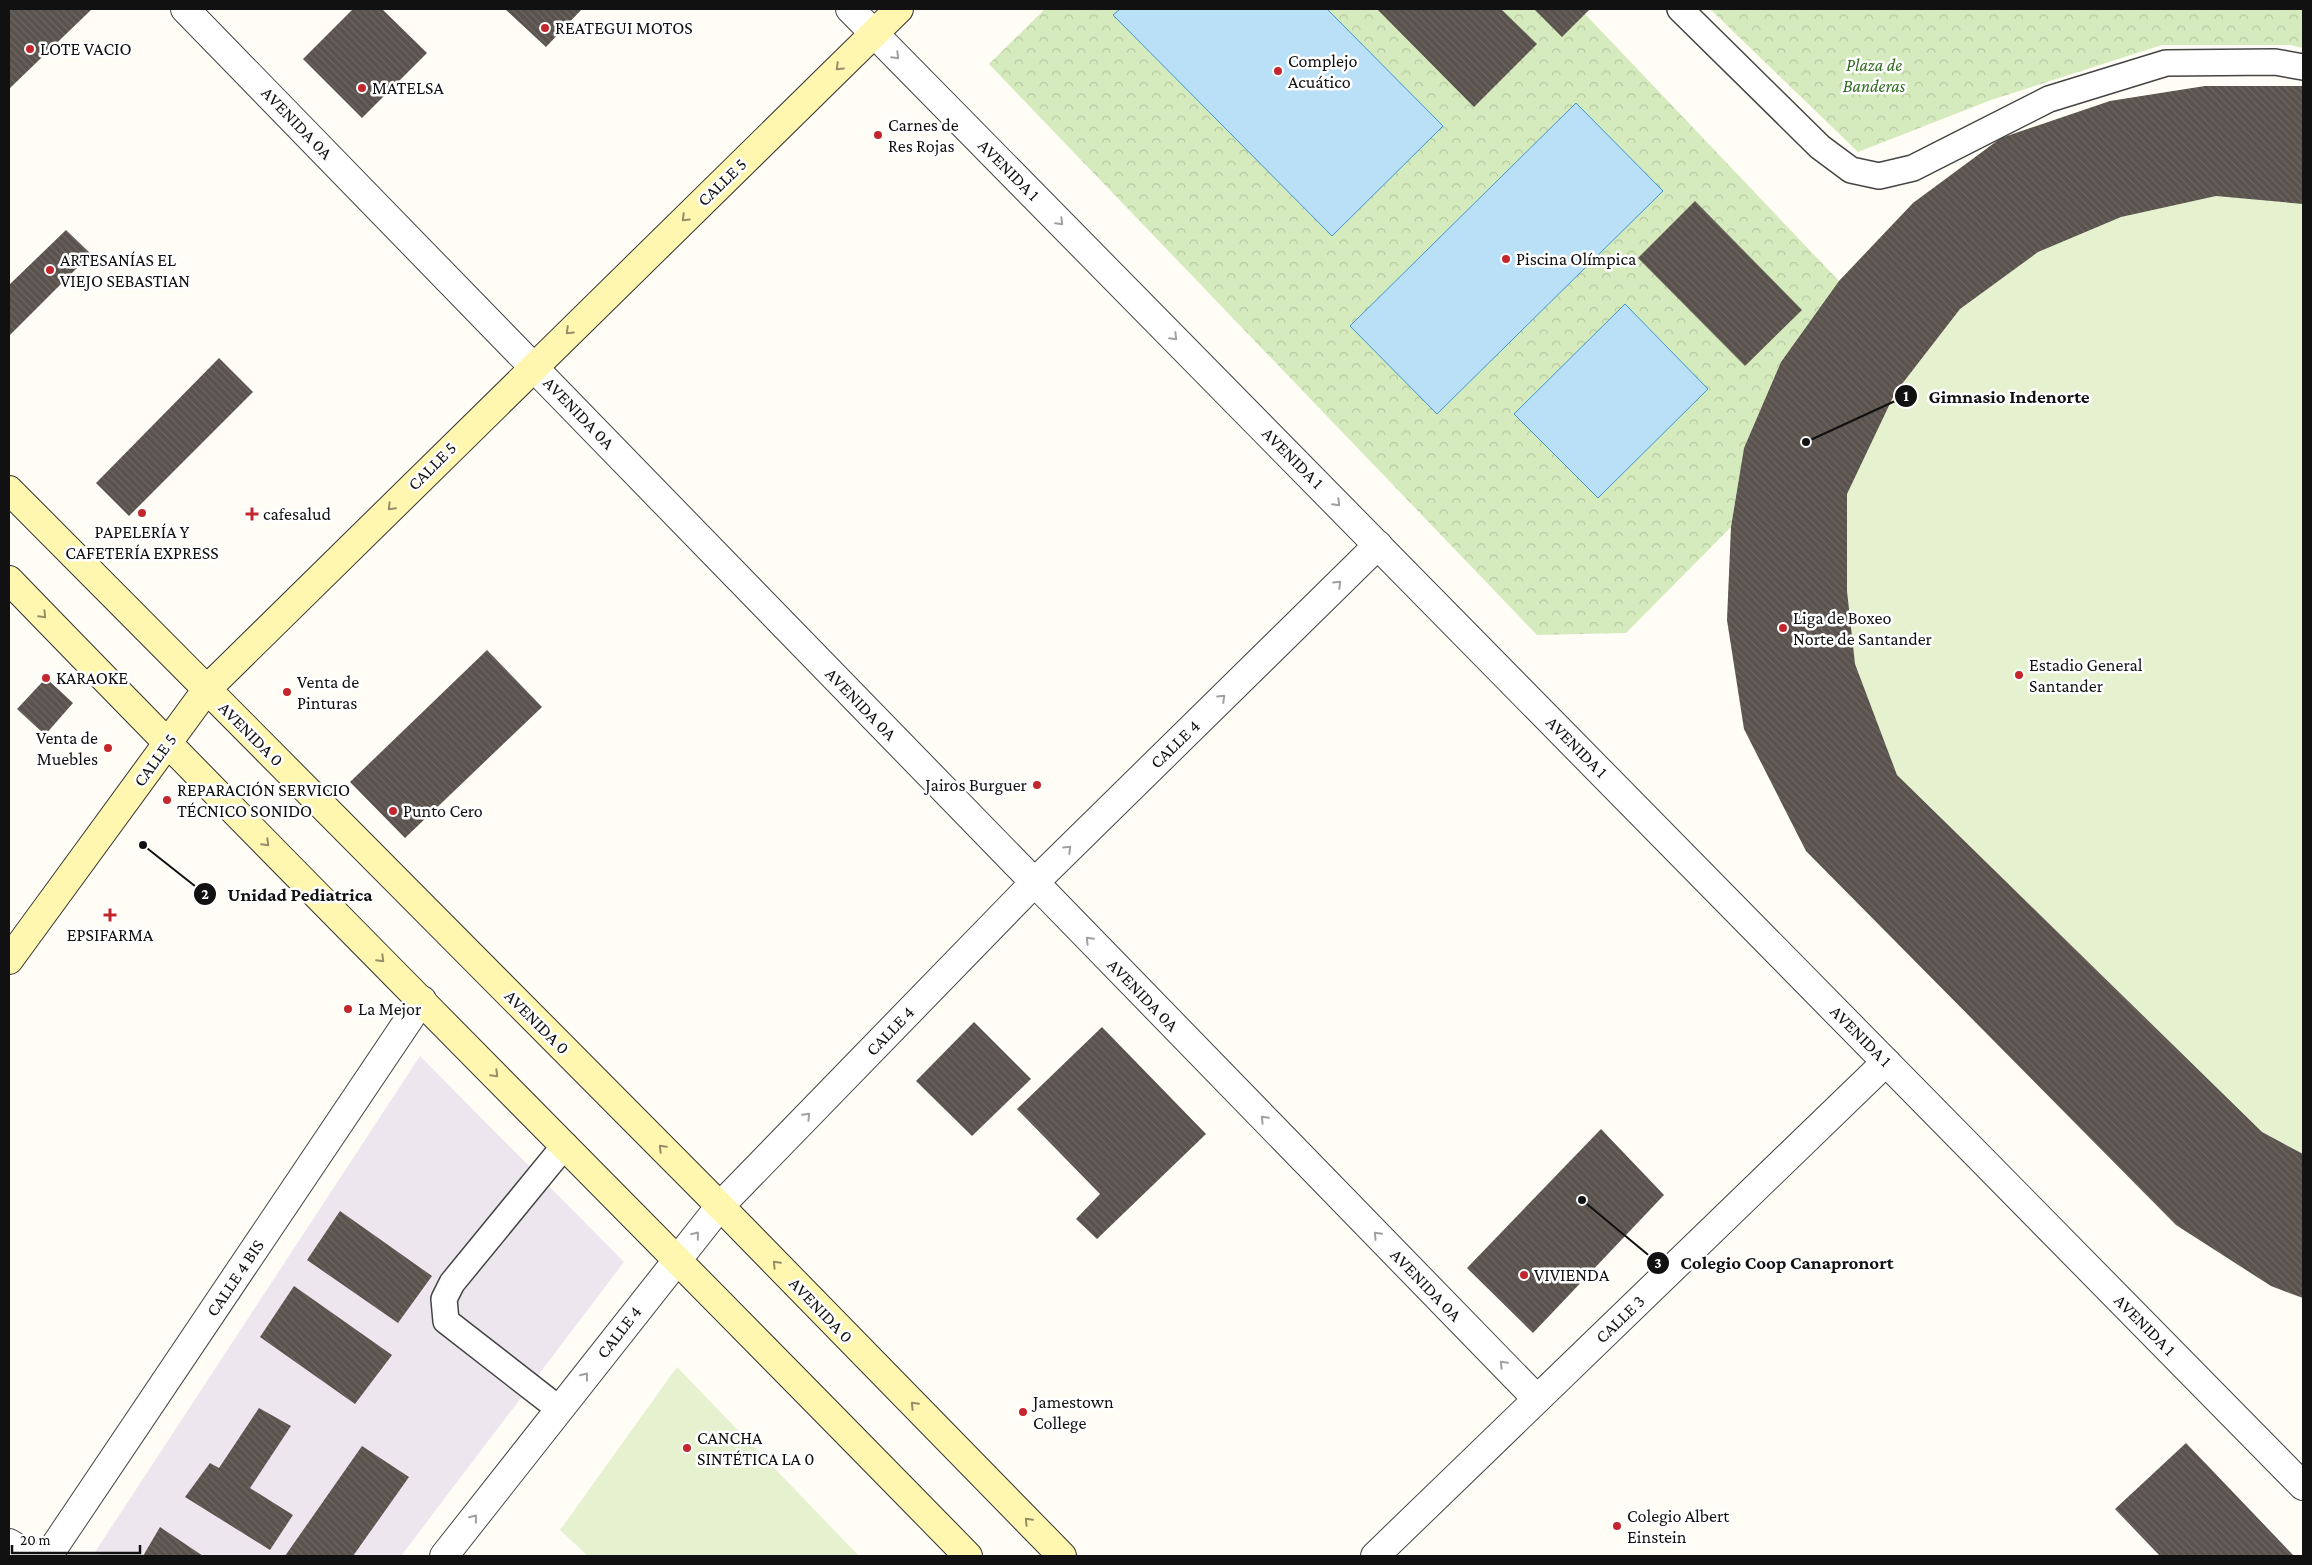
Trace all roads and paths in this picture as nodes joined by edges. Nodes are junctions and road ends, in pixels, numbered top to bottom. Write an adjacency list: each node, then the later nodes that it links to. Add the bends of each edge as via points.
1 (185, 9): 7 (street, AVENIDA 0A)
2 (850, 9): 5 (street, AVENIDA 1)
3 (899, 9): 5 (street, CALLE 5)
4 (1680, 9): 6 (lane, via 1820,147 1851,170 1879,176 1912,168 2049,99 2166,63 2276,62)
5 (874, 33): 7 (street, CALLE 5, one-way to 7); 9 (street, AVENIDA 1, one-way to 9)
6 (2303, 67)
7 (534, 365): 11 (street, CALLE 5, one-way to 11); 13 (street, AVENIDA 0A)
8 (9, 490): 11 (street, AVENIDA 0)
9 (1378, 545): 13 (street, CALLE 4, one-way to 9); 16 (street, AVENIDA 1)
10 (9, 580): 12 (street, one-way to 12)
11 (207, 689): 12 (street, CALLE 5); 18 (street, AVENIDA 0, one-way to 11)
12 (167, 744): 14 (street, CALLE 5); 15 (street, one-way to 15)
13 (1034, 883): 18 (street, CALLE 4, one-way to 13); 20 (street, AVENIDA 0A, one-way to 13)
14 (9, 960)
15 (422, 1000): 17 (street, one-way to 17); 25 (street, CALLE 4 BIS)
16 (1886, 1062): 20 (street, CALLE 3); 22 (street, AVENIDA 1)
17 (565, 1145): 19 (street); 21 (lane, via 452,1283 444,1299 446,1321)
18 (720, 1206): 19 (street, CALLE 4, one-way to 18); 28 (street, AVENIDA 0, one-way to 18)
19 (677, 1258): 21 (street, CALLE 4, one-way to 19); 27 (street)
20 (1537, 1399): 29 (street, CALLE 3)
21 (559, 1409): 26 (street, CALLE 4, one-way to 21)
22 (2303, 1486)
23 (9, 1542): 24 (street)
24 (30, 1556)
25 (48, 1556)
26 (444, 1556)
27 (968, 1556)
28 (1062, 1556)
29 (1375, 1556)

